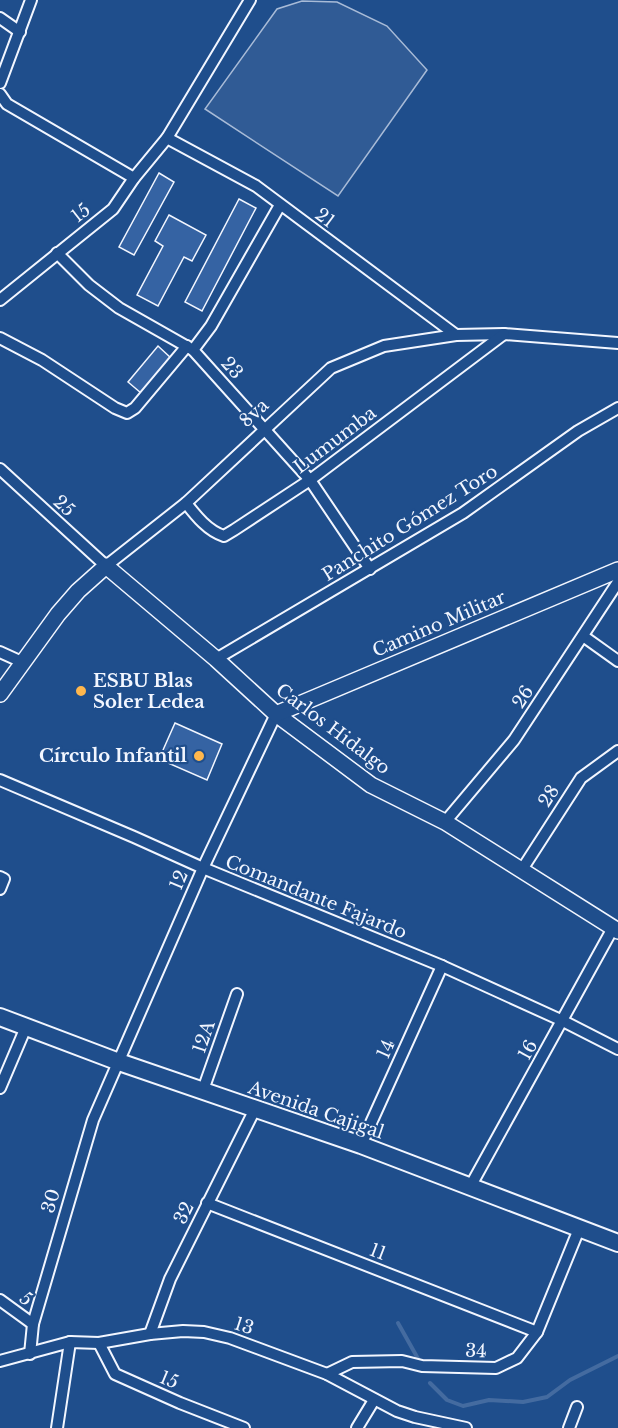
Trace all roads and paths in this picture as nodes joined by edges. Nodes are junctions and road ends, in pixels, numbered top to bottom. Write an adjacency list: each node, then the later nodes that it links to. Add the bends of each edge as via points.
1 (31, 0): 4 (street)
2 (250, 0): 7 (street, 15)
3 (0, 18): 4 (street)
4 (20, 32): 5 (street)
5 (0, 83)
6 (0, 94): 8 (street, via 7,104)
7 (167, 138): 8 (street, 15); 9 (street, 21, via 256,186)
8 (134, 178): 10 (street, 15, via 113,209)
9 (280, 205): 13 (street, 21); 16 (street, via 210,326)
10 (57, 253): 11 (street, 15); 16 (street, 23, via 119,308)
11 (0, 300)
12 (504, 334): 13 (street, 8va); 15 (street, 8va); 20 (street, Lumumba)
13 (456, 335): 18 (street, 8va, via 384,346 331,368)
14 (0, 338): 16 (street, via 127,413)
15 (618, 343)
16 (190, 348): 18 (street, 23)
17 (618, 408): 23 (street, Panchito Gómez Toro, via 578,431 463,513)
18 (264, 429): 20 (street, 23); 21 (street, 8va)
19 (0, 469): 22 (street, 25)
20 (310, 480): 21 (street, Lumumba, via 224,536 198,518); 23 (street, 23)
21 (186, 503): 22 (street, 8va)
22 (106, 566): 28 (main road, Carlos Hidalgo); 30 (main road, 8va, via 78,591)
23 (370, 569): 28 (street, Panchito Gómez Toro)
24 (618, 570): 32 (main road, Camino Militar)
25 (618, 582): 26 (street, 26)
26 (583, 636): 29 (street); 35 (street, 26, via 514,740)
27 (0, 652): 30 (street)
28 (216, 659): 32 (main road, Carlos Hidalgo)
29 (618, 661)
30 (22, 662): 31 (main road, 8va)
31 (0, 694)
32 (276, 714): 35 (main road, Carlos Hidalgo, via 371,784); 36 (street, 12)
33 (618, 751): 37 (street, 28, via 581,777)
34 (0, 780): 36 (street, Comandante Fajardo)
35 (445, 822): 37 (main road, Carlos Hidalgo)
36 (203, 868): 41 (street, Comandante Fajardo); 47 (street, 12)
37 (521, 871): 40 (main road, Carlos Hidalgo)
38 (0, 878): 39 (street, via 4,879)
39 (0, 889)
40 (615, 930): 44 (street, 16)
41 (442, 966): 44 (street, Comandante Fajardo); 51 (street, 14)
42 (237, 994): 49 (street, 12A)
43 (0, 1017): 45 (main road, Avenida Cajigal)
44 (563, 1021): 46 (street, Comandante Fajardo); 52 (street, 16)
45 (26, 1028): 47 (main road, Avenida Cajigal); 48 (street)
46 (618, 1049)
47 (119, 1062): 49 (main road, Avenida Cajigal); 57 (street, 30, via 93,1119)
48 (0, 1088)
49 (203, 1090): 50 (main road, Avenida Cajigal)
50 (255, 1109): 51 (main road, Avenida Cajigal); 53 (street, 32)
51 (361, 1145): 52 (main road, Avenida Cajigal)
52 (470, 1187): 54 (main road, Avenida Cajigal)
53 (207, 1203): 58 (street, 11); 59 (street, 32, via 170,1279)
54 (579, 1229): 55 (main road, Avenida Cajigal); 58 (street, 34)
55 (618, 1243)
56 (0, 1300): 57 (street, 5)
57 (33, 1324): 62 (street, 30)
58 (537, 1332): 64 (street, 34, via 517,1358 496,1368 422,1366 402,1361 352,1362)
59 (150, 1334): 61 (street, 13); 64 (street, 13, via 204,1332)
60 (69, 1342): 61 (street, 13); 62 (street, 13); 67 (street)
61 (99, 1343): 68 (street, 15, via 115,1374)
62 (30, 1354): 63 (street, 13)
63 (0, 1361)
64 (327, 1374): 65 (street, 13)
65 (374, 1400): 69 (street); 70 (street, 13, via 415,1417)
66 (577, 1407): 71 (street)
67 (57, 1428)
68 (244, 1428)
69 (357, 1428)
70 (466, 1428)
71 (569, 1428)

